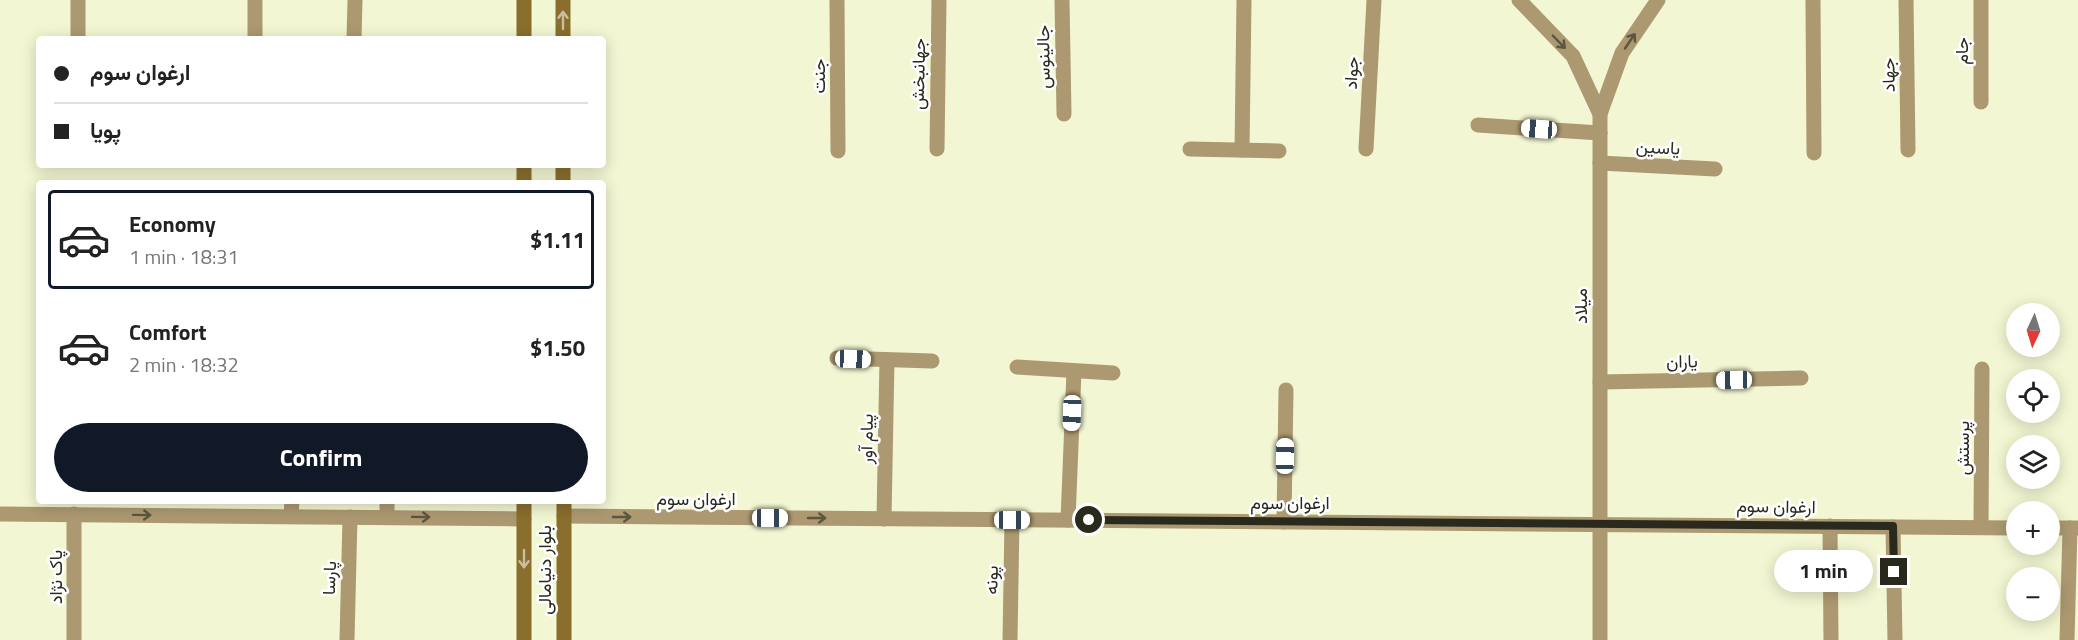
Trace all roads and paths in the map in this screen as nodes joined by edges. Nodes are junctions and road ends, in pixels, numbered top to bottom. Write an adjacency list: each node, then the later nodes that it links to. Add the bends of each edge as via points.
1 (78, 0): 16 (street)
2 (255, 0): 17 (street)
3 (355, 0): 18 (street)
4 (524, 0): 19 (main road)
5 (563, 0): 20 (main road, one-way to 5)
6 (837, 0): 31 (street, جنت)
7 (939, 0): 26 (street, جهانبخش)
8 (1062, 0): 22 (street, جالینوس)
9 (1244, 0): 29 (street)
10 (1374, 0): 28 (street, جواد)
11 (1519, 0): 23 (street, میلاد, one-way to 23, via 1573,56)
12 (1658, 0): 23 (street, one-way to 12, via 1622,53)
13 (1813, 0): 33 (street)
14 (1906, 0): 30 (street, جهاد)
15 (1981, 0): 21 (street, جام)
16 (78, 36)
17 (255, 36)
18 (354, 36)
19 (524, 36)
20 (563, 36)
21 (1981, 102)
22 (1064, 114)
23 (1600, 114): 25 (street, میلاد)
24 (1478, 124): 25 (street)
25 (1600, 133): 34 (street, میلاد)
26 (937, 149)
27 (1190, 149): 29 (street)
28 (1366, 149)
29 (1242, 150): 32 (street)
30 (1908, 150)
31 (838, 151)
32 (1279, 151)
33 (1814, 153)
34 (1600, 163): 35 (street, یاسین); 44 (street, میلاد)
35 (1715, 169)
36 (837, 358): 37 (street)
37 (887, 360): 38 (street); 56 (street, پیام آور)
38 (932, 361)
39 (1017, 367): 41 (street)
40 (1982, 369): 63 (street, پرستش)
41 (1074, 370): 42 (street); 58 (street)
42 (1113, 373)
43 (1801, 378): 44 (street, یاران)
44 (1600, 382): 60 (street, میلاد)
45 (1286, 390): 59 (street)
46 (387, 504): 54 (street)
47 (524, 504): 55 (main road, بلوار دنیامالی)
48 (119, 508): 49 (street, one-way to 49); 52 (street)
49 (292, 509): 53 (street)
50 (564, 509): 56 (street, ارغوان سوم, one-way to 56); 69 (main road, بلوار دنیامالی)
51 (0, 514): 52 (street)
52 (74, 514): 66 (street, پاک نژاد)
53 (350, 517): 54 (street); 67 (street, پارسا)
54 (387, 517): 55 (street, one-way to 55)
55 (524, 519): 68 (main road, بلوار دنیامالی, one-way to 68)
56 (884, 519): 57 (street, ارغوان سوم)
57 (1012, 520): 58 (street, ارغوان سوم); 70 (street, پونه)
58 (1068, 520): 59 (street, ارغوان سوم)
59 (1284, 522): 60 (street, ارغوان سوم)
60 (1600, 524): 61 (street, ارغوان سوم); 71 (street, میلاد)
61 (1830, 526): 62 (street, ارغوان سوم); 72 (street)
62 (1893, 526): 63 (street, ارغوان سوم); 73 (street)
63 (1981, 527): 64 (street, ارغوان سوم)
64 (2006, 528)
65 (2074, 528): 74 (street)
66 (74, 640)
67 (347, 640)
68 (524, 640)
69 (564, 640)
70 (1010, 640)
71 (1600, 640)
72 (1831, 640)
73 (1895, 640)
74 (2067, 640)

